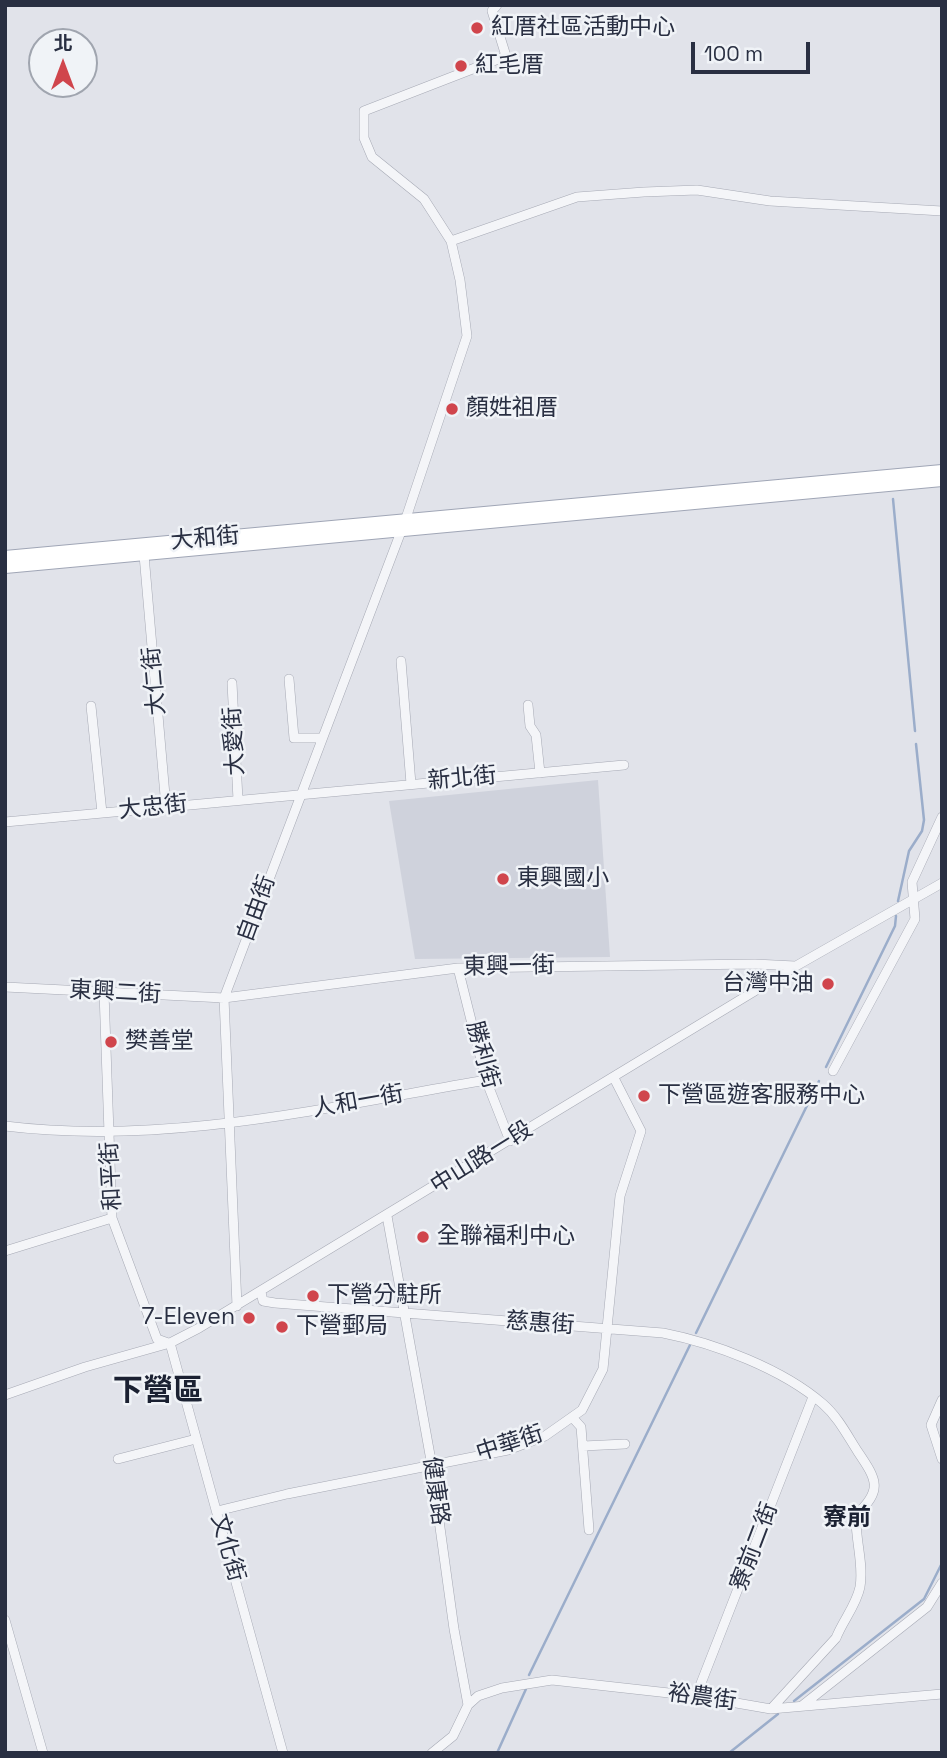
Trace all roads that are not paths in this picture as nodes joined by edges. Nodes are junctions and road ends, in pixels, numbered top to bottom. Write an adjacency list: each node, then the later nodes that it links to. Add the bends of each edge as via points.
1 (497, 5): 3 (street, via 492,10 506,56 364,111 364,138 372,157 424,198)
2 (942, 211): 3 (street, via 666,190 577,197)
3 (451, 241): 6 (street, 自由街, via 467,341)
4 (942, 471): 6 (main road)
5 (942, 480): 6 (main road)
6 (403, 526): 7 (main road, 大和街); 8 (main road, 大和街); 15 (street, 自由街)
7 (144, 555): 9 (main road, 大和街); 21 (street, 大仁街)
8 (5, 557)
9 (5, 567)
10 (401, 661): 18 (street)
11 (289, 679): 15 (street, via 294,738)
12 (232, 683): 20 (street, 大愛街)
13 (528, 705): 17 (street)
14 (90, 706): 22 (street)
15 (321, 738): 19 (street, 自由街)
16 (624, 765): 17 (street, 新北街)
17 (540, 773): 18 (street, 新北街)
18 (411, 784): 19 (street, 新北街)
19 (300, 793): 20 (street, 大忠街); 31 (street, 自由街)
20 (238, 800): 21 (street, 大忠街)
21 (166, 807): 22 (street, 大忠街)
22 (102, 813): 24 (street, 大忠街)
23 (942, 817): 26 (street, via 912,882)
24 (5, 822)
25 (942, 883): 26 (street, 中山路一段)
26 (914, 899): 27 (street, 中山路一段); 32 (street, via 915,919)
27 (796, 967): 28 (street, 東興一街); 33 (street, 中山路一段)
28 (458, 968): 31 (street, 東興一街); 34 (street, 勝利街)
29 (5, 987): 30 (street, 東興二街)
30 (104, 992): 31 (street, 東興二街); 37 (street, 和平街)
31 (224, 998): 35 (street, 自由街)
32 (833, 1072)
33 (614, 1079): 38 (street, 中山路一段); 45 (street, 中華街, via 641,1131 620,1191)
34 (486, 1080): 35 (street, 人和一街); 38 (street, 勝利街)
35 (230, 1124): 37 (street, 人和一街); 43 (street, 自由街)
36 (5, 1126): 37 (street, 人和一街)
37 (109, 1132): 40 (street, 和平街)
38 (510, 1141): 39 (street, 中山路一段)
39 (387, 1216): 42 (street, 中山路一段); 44 (street, 健康路)
40 (113, 1218): 41 (street); 46 (street, 和平街, via 157,1339)
41 (5, 1251)
42 (261, 1292): 43 (street, 中山路一段); 44 (street, 慈惠街, via 263,1301)
43 (237, 1306): 46 (street, 中山路一段)
44 (404, 1313): 45 (street, 慈惠街); 56 (street, 健康路)
45 (608, 1328): 48 (street, 慈惠街, via 706,1343 790,1381); 50 (street, 中華街, via 603,1369 582,1410)
46 (170, 1343): 47 (street, 中山路一段); 51 (street, 文化街)
47 (5, 1395)
48 (813, 1397): 62 (street, 寮前二街); 65 (street, 慈惠街, via 836,1418 875,1485 873,1499 856,1515 861,1568 854,1606 836,1638)
49 (942, 1400): 55 (street, via 931,1425)
50 (572, 1417): 53 (street, via 581,1427); 56 (street, 中華街, via 545,1436 508,1450)
51 (196, 1439): 54 (street); 57 (street, 文化街)
52 (625, 1444): 53 (street)
53 (583, 1446): 58 (street)
54 (118, 1459)
55 (942, 1459)
56 (431, 1464): 57 (street, 中華街); 63 (street, 健康路)
57 (217, 1511): 67 (street, 文化街)
58 (589, 1530)
59 (942, 1583): 64 (street, via 927,1607)
60 (5, 1620): 66 (street)
61 (942, 1693): 64 (street, 裕農街)
62 (696, 1696): 63 (street, 裕農街, via 552,1680 502,1688 478,1696); 65 (street, 裕農街)
63 (468, 1705): 68 (street, via 453,1736)
64 (802, 1706): 65 (street, 裕農街)
65 (771, 1709)
66 (43, 1753)
67 (283, 1753)
68 (432, 1753)

